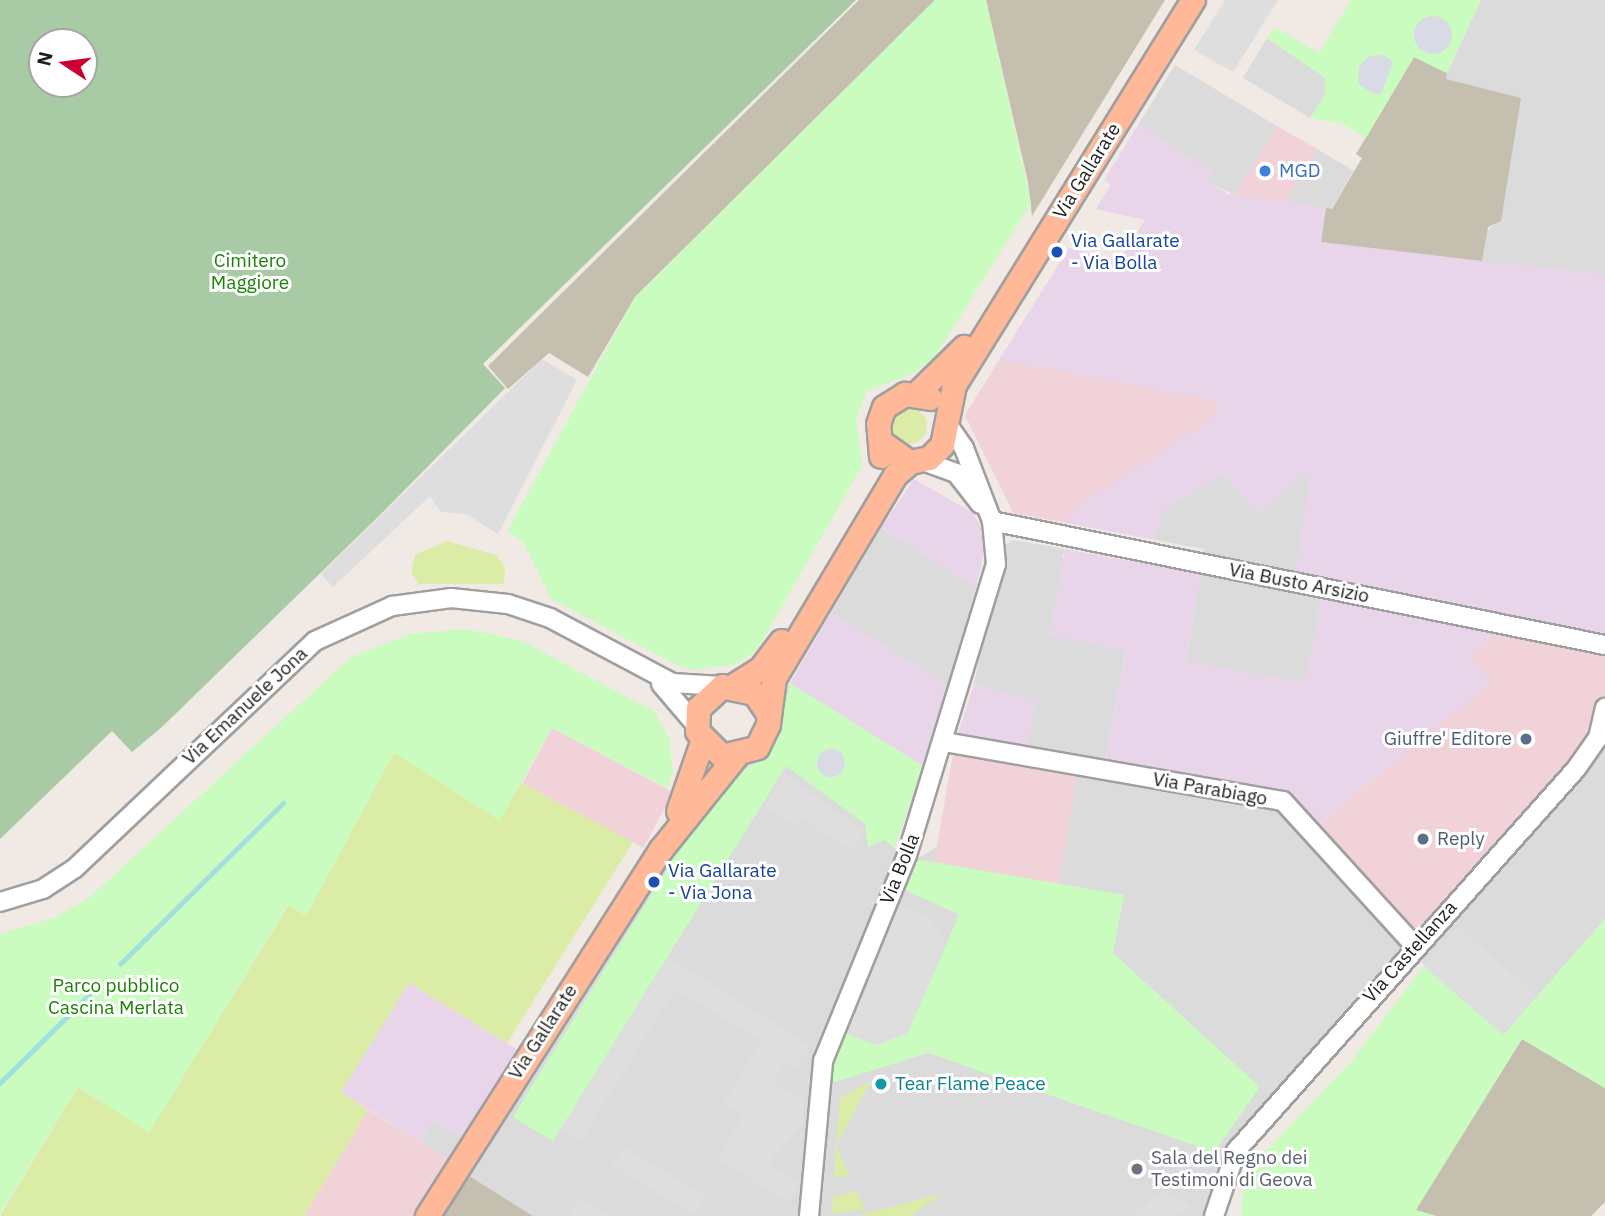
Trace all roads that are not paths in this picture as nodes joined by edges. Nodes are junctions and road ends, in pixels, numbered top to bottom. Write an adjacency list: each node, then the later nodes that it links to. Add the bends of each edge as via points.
1 (1180, 0): 3 (main road, Via Gallarate, via 956,360)
2 (1194, 0): 4 (main road, Via Gallarate, via 954,385)
3 (917, 393): 4 (main road, via 934,401); 5 (main road, Via Gallarate, via 899,396 884,407)
4 (946, 419): 6 (main road, Via Gallarate, via 942,445); 7 (street, Via Bolla, via 964,448)
5 (881, 442): 6 (main road, via 892,456); 10 (main road, Via Gallarate, via 882,466 864,511 773,654)
6 (916, 462): 7 (street, Via Bolla, via 956,473); 12 (main road, Via Gallarate, via 895,475 774,678)
7 (992, 521): 8 (street, Via Busto Arsizio); 14 (street, Via Bolla, via 997,553 991,591)
8 (1605, 645)
9 (639, 667): 10 (street, Via Emanuele Jona, via 682,686); 13 (street, Via Emanuele Jona, via 678,697); 17 (street, Via Emanuele Jona, via 550,618 490,600 429,599 373,612 295,656 75,868 43,889)
10 (728, 685): 12 (main road, via 754,693); 13 (main road, Via Gallarate, via 703,698)
11 (1605, 708): 18 (street, Via Castellanza, via 1598,738 1576,769)
12 (766, 712): 15 (main road, Via Gallarate, via 757,747)
13 (699, 734): 15 (main road); 16 (main road, Via Gallarate)
14 (944, 742): 18 (street, Via Parabiago, via 1292,805); 21 (street, Via Bolla, via 904,864 822,1061)
15 (735, 757): 16 (main road, Via Gallarate)
16 (661, 849): 20 (main road, Via Gallarate)
17 (0, 902)
18 (1415, 946): 19 (street, Via Castellanza, via 1236,1151)
19 (1217, 1210)
20 (427, 1216)
21 (809, 1216)

